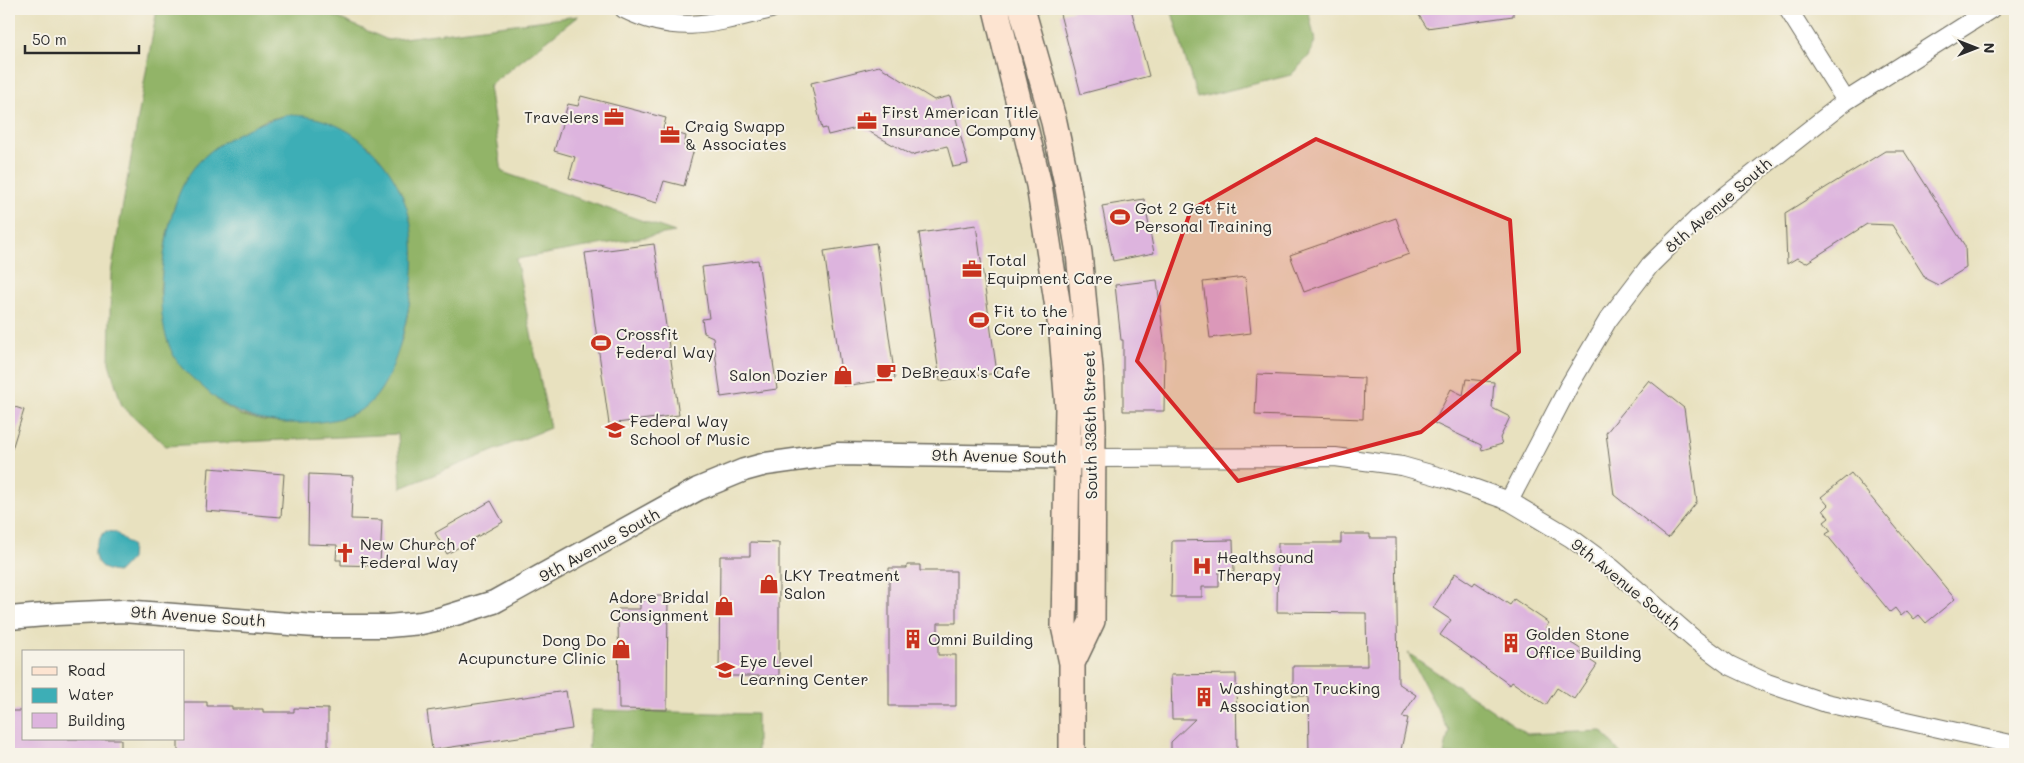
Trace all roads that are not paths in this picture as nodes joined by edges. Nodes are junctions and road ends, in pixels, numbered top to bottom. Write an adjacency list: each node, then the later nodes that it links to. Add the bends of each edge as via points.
1 (624, 9): 2 (street, via 653,21 694,26)
2 (771, 9)
3 (996, 9): 8 (main road, South 336th Street, via 1033,159 1054,274 1066,375)
4 (1022, 9): 9 (main road, South 336th Street, via 1054,122 1079,253 1090,369)
5 (1788, 9): 7 (street)
6 (1991, 9): 7 (street, 8th Avenue South)
7 (1846, 101): 10 (street, 8th Avenue South, via 1700,216 1650,264 1608,320 1587,355)
8 (1066, 457): 9 (street, 9th Avenue South); 11 (street, 9th Avenue South, via 838,454 766,464 698,489 494,602 421,622 388,626 323,626 123,612); 12 (main road, South 336th Street, via 1064,626)
9 (1092, 458): 10 (street, 9th Avenue South, via 1300,456 1355,459 1402,466); 12 (main road, South 336th Street, via 1092,621)
10 (1509, 501): 13 (street, 9th Avenue South, via 1571,538 1605,563 1673,623 1729,665 1767,684 1826,703)
11 (9, 618)
12 (1072, 663): 14 (main road, South 336th Street)
13 (2015, 745)
14 (1072, 754)

